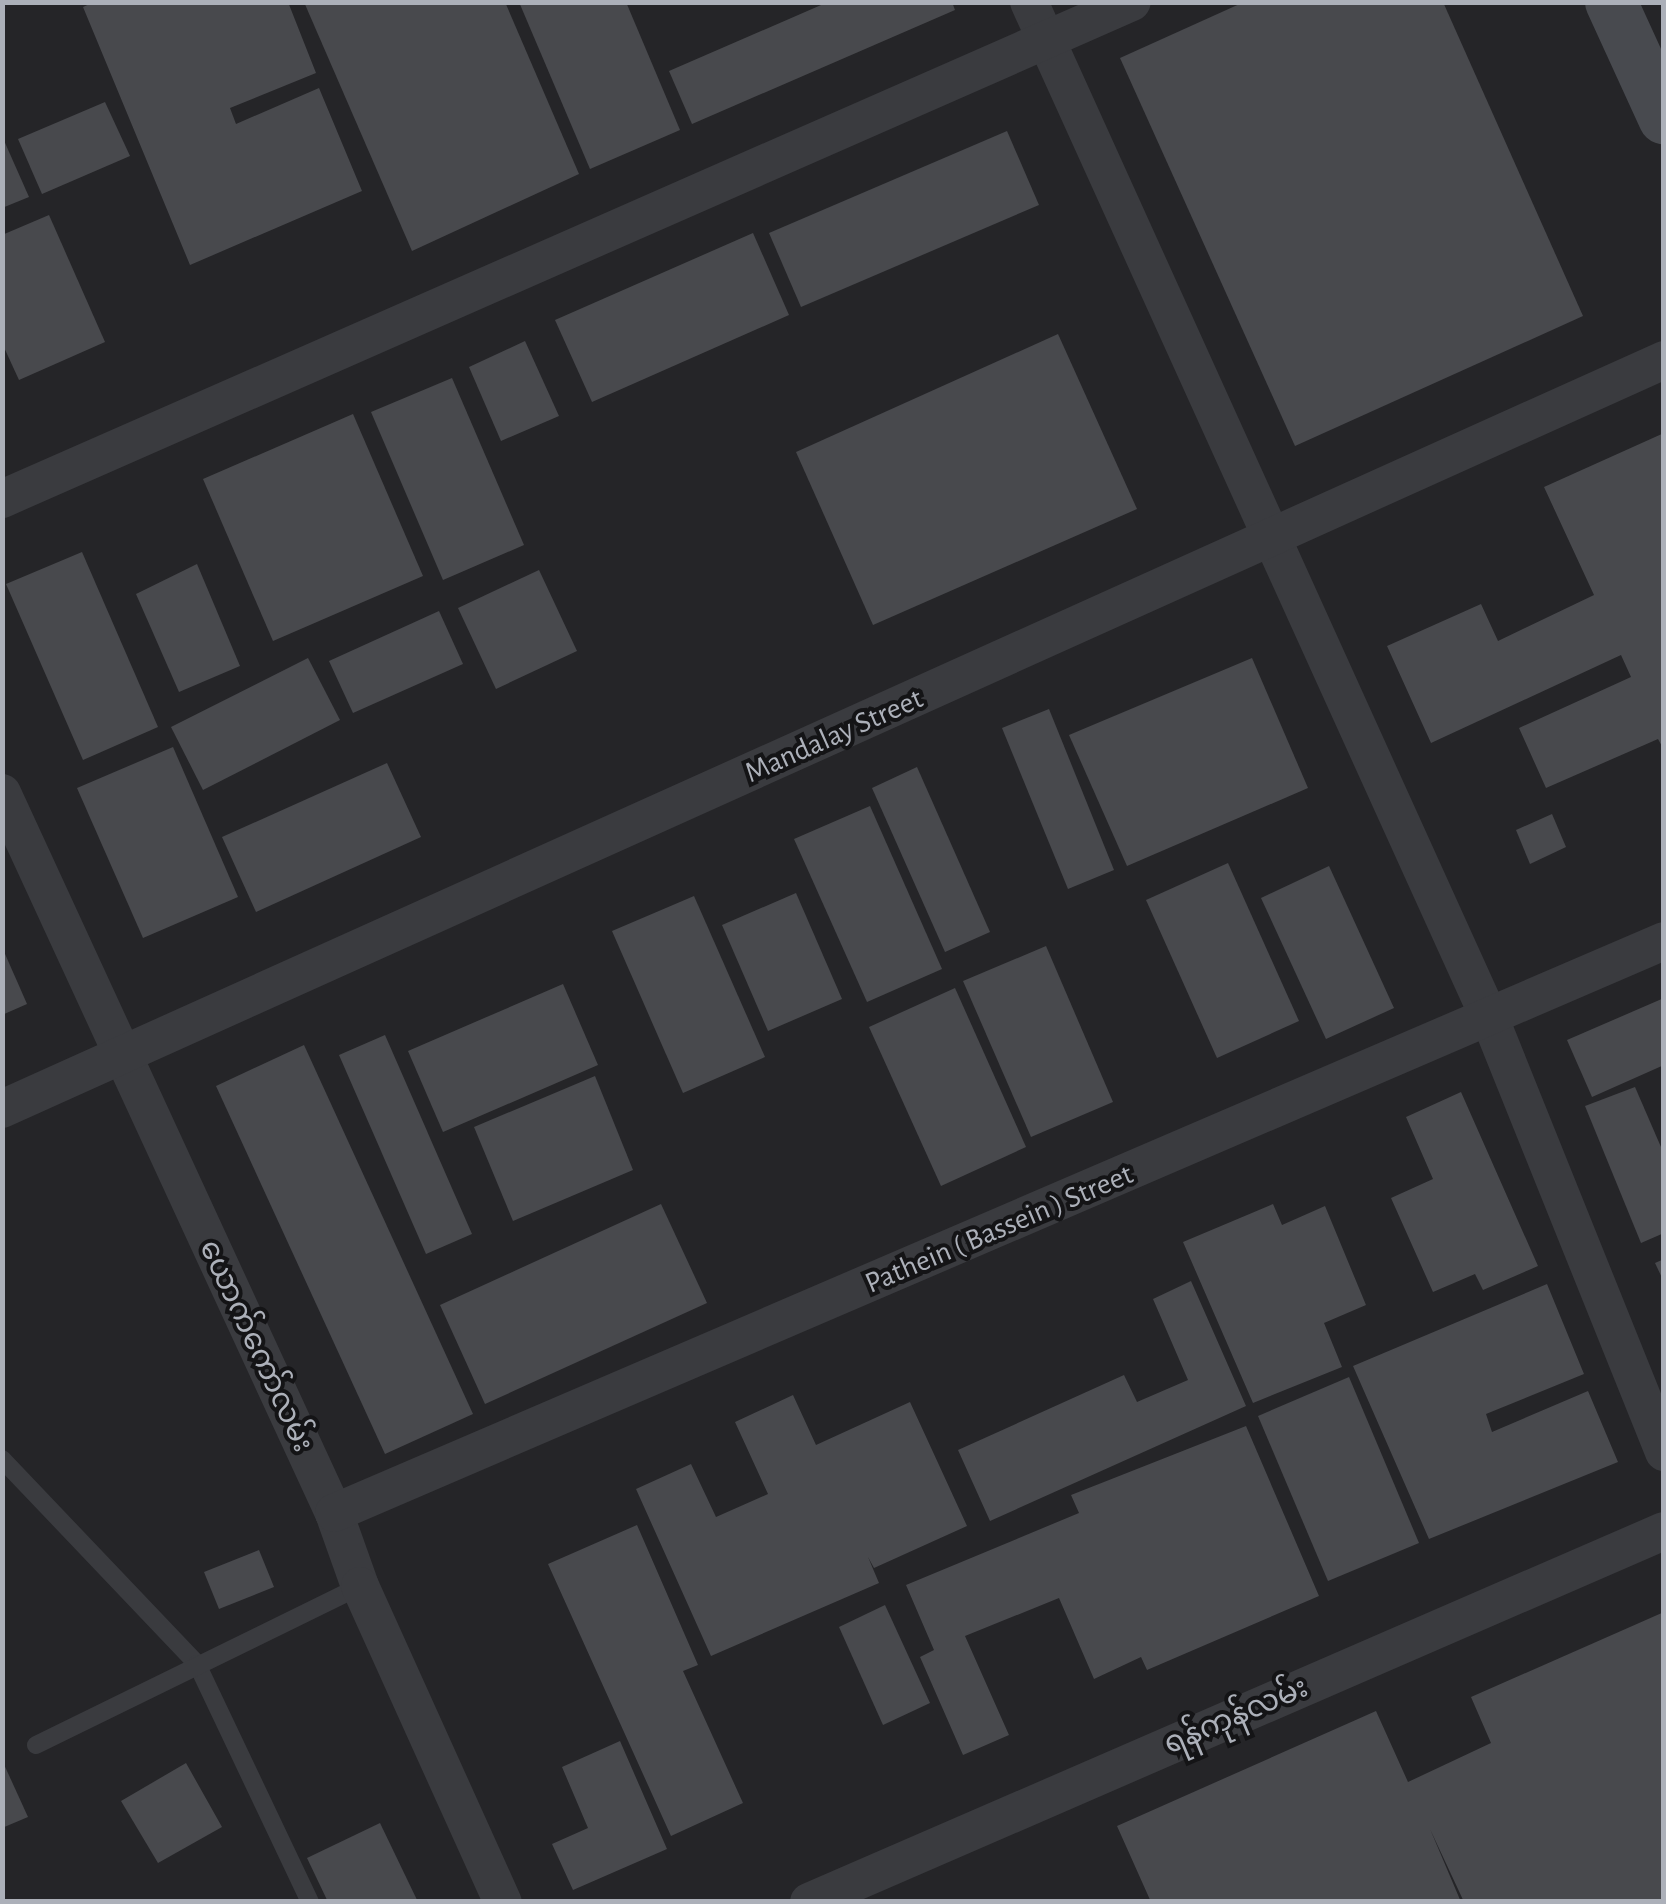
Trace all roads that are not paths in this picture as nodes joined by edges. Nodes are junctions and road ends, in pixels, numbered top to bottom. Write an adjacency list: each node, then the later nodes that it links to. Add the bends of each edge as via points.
1 (1028, 2): 4 (street)
2 (1132, 2): 4 (street)
3 (1611, 2): 5 (street)
4 (1048, 42): 7 (street); 8 (street)
5 (1664, 118)
6 (1664, 360): 8 (street, Mandalay Street)
7 (2, 499)
8 (1272, 538): 11 (street); 12 (street, Mandalay Street)
9 (2, 793): 12 (street, ယောက်ကော်လမ်း)
10 (1664, 941): 11 (street, Pathein ( Bassein ) Street)
11 (1490, 1019): 14 (street); 16 (street, Pathein ( Bassein ) Street)
12 (123, 1056): 13 (street, Mandalay Street); 16 (street, ယောက်ကော်လမ်း)
13 (2, 1109)
14 (1664, 1452)
15 (2, 1459): 19 (lane)
16 (334, 1514): 18 (street, ယောက်ကော်လမ်း)
17 (1664, 1532): 23 (street, ရန်ကုန်လမ်း)
18 (360, 1586): 19 (lane); 22 (street, ယောက်ကော်လမ်း)
19 (197, 1664): 20 (lane); 21 (lane)
20 (36, 1744)
21 (310, 1902)
22 (503, 1902)
23 (809, 1902)

